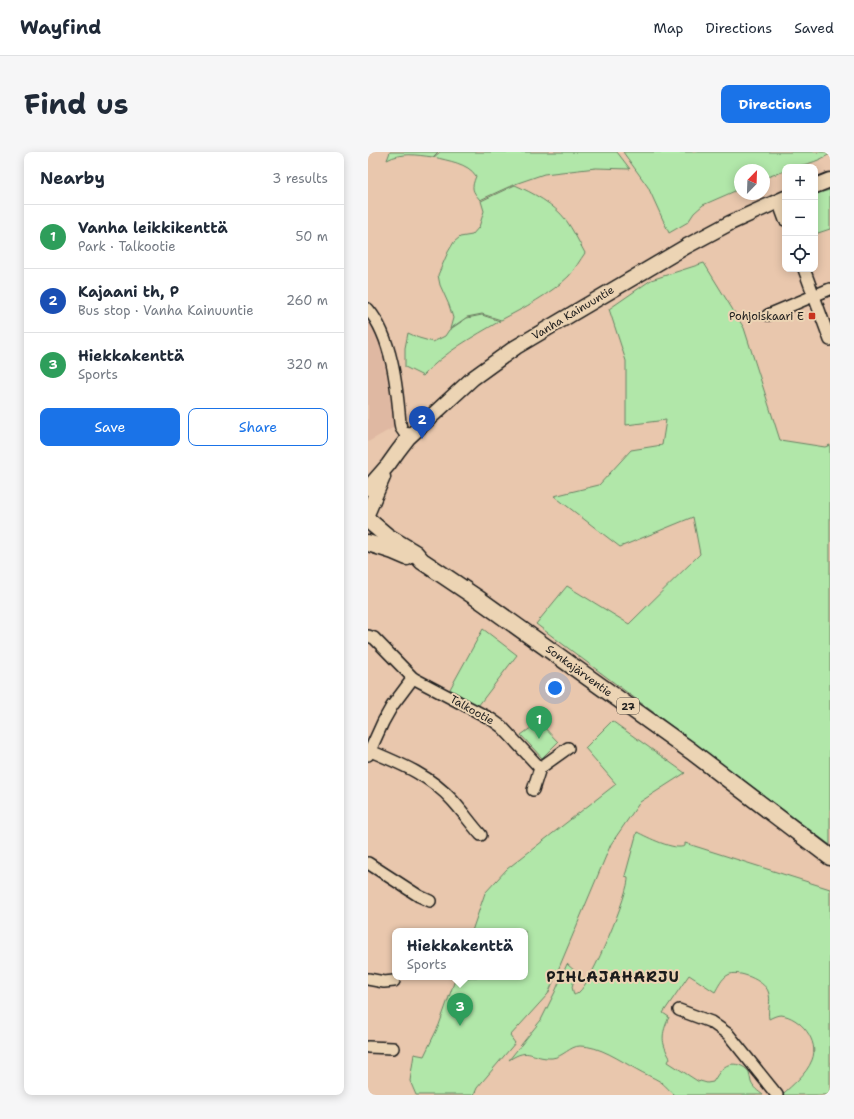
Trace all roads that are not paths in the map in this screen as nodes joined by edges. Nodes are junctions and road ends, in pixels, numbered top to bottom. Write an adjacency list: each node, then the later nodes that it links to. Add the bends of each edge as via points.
1 (830, 180): 2 (main road)
2 (818, 185)
3 (781, 200): 10 (main road, Vanha Kainuuntie, via 687,246 516,347 473,378)
4 (805, 272): 6 (street)
5 (830, 289): 6 (street)
6 (814, 295): 8 (street); 9 (street)
7 (368, 309): 10 (street, via 385,340 392,365 401,428)
8 (768, 315)
9 (830, 340)
10 (408, 438): 11 (main road, Vanha Kainuuntie)
11 (388, 465): 12 (main road, Vanha Kainuuntie); 13 (main road, Vanha Kainuuntie)
12 (368, 488)
13 (368, 512): 14 (highway)
14 (368, 521): 16 (highway, Sonkajärventie / 27, via 415,553)
15 (368, 543): 16 (highway, Sonkajärventie / 27)
16 (422, 561): 24 (highway, Sonkajärventie / 27, via 487,604 691,751)
17 (368, 636): 18 (street, Talkootie, via 374,638)
18 (413, 678): 20 (street, via 392,706); 21 (street, Talkootie, via 491,719 502,727)
19 (568, 748): 21 (street)
20 (368, 752): 23 (street, via 413,770 433,783 453,801)
21 (540, 768): 22 (street)
22 (532, 790)
23 (481, 835)
24 (830, 857)
25 (368, 863): 26 (street)
26 (430, 901)
27 (368, 979): 28 (street)
28 (394, 981)
29 (679, 1010): 32 (street, via 711,1022 728,1034)
30 (368, 1047): 31 (street)
31 (393, 1048)
32 (777, 1095)

